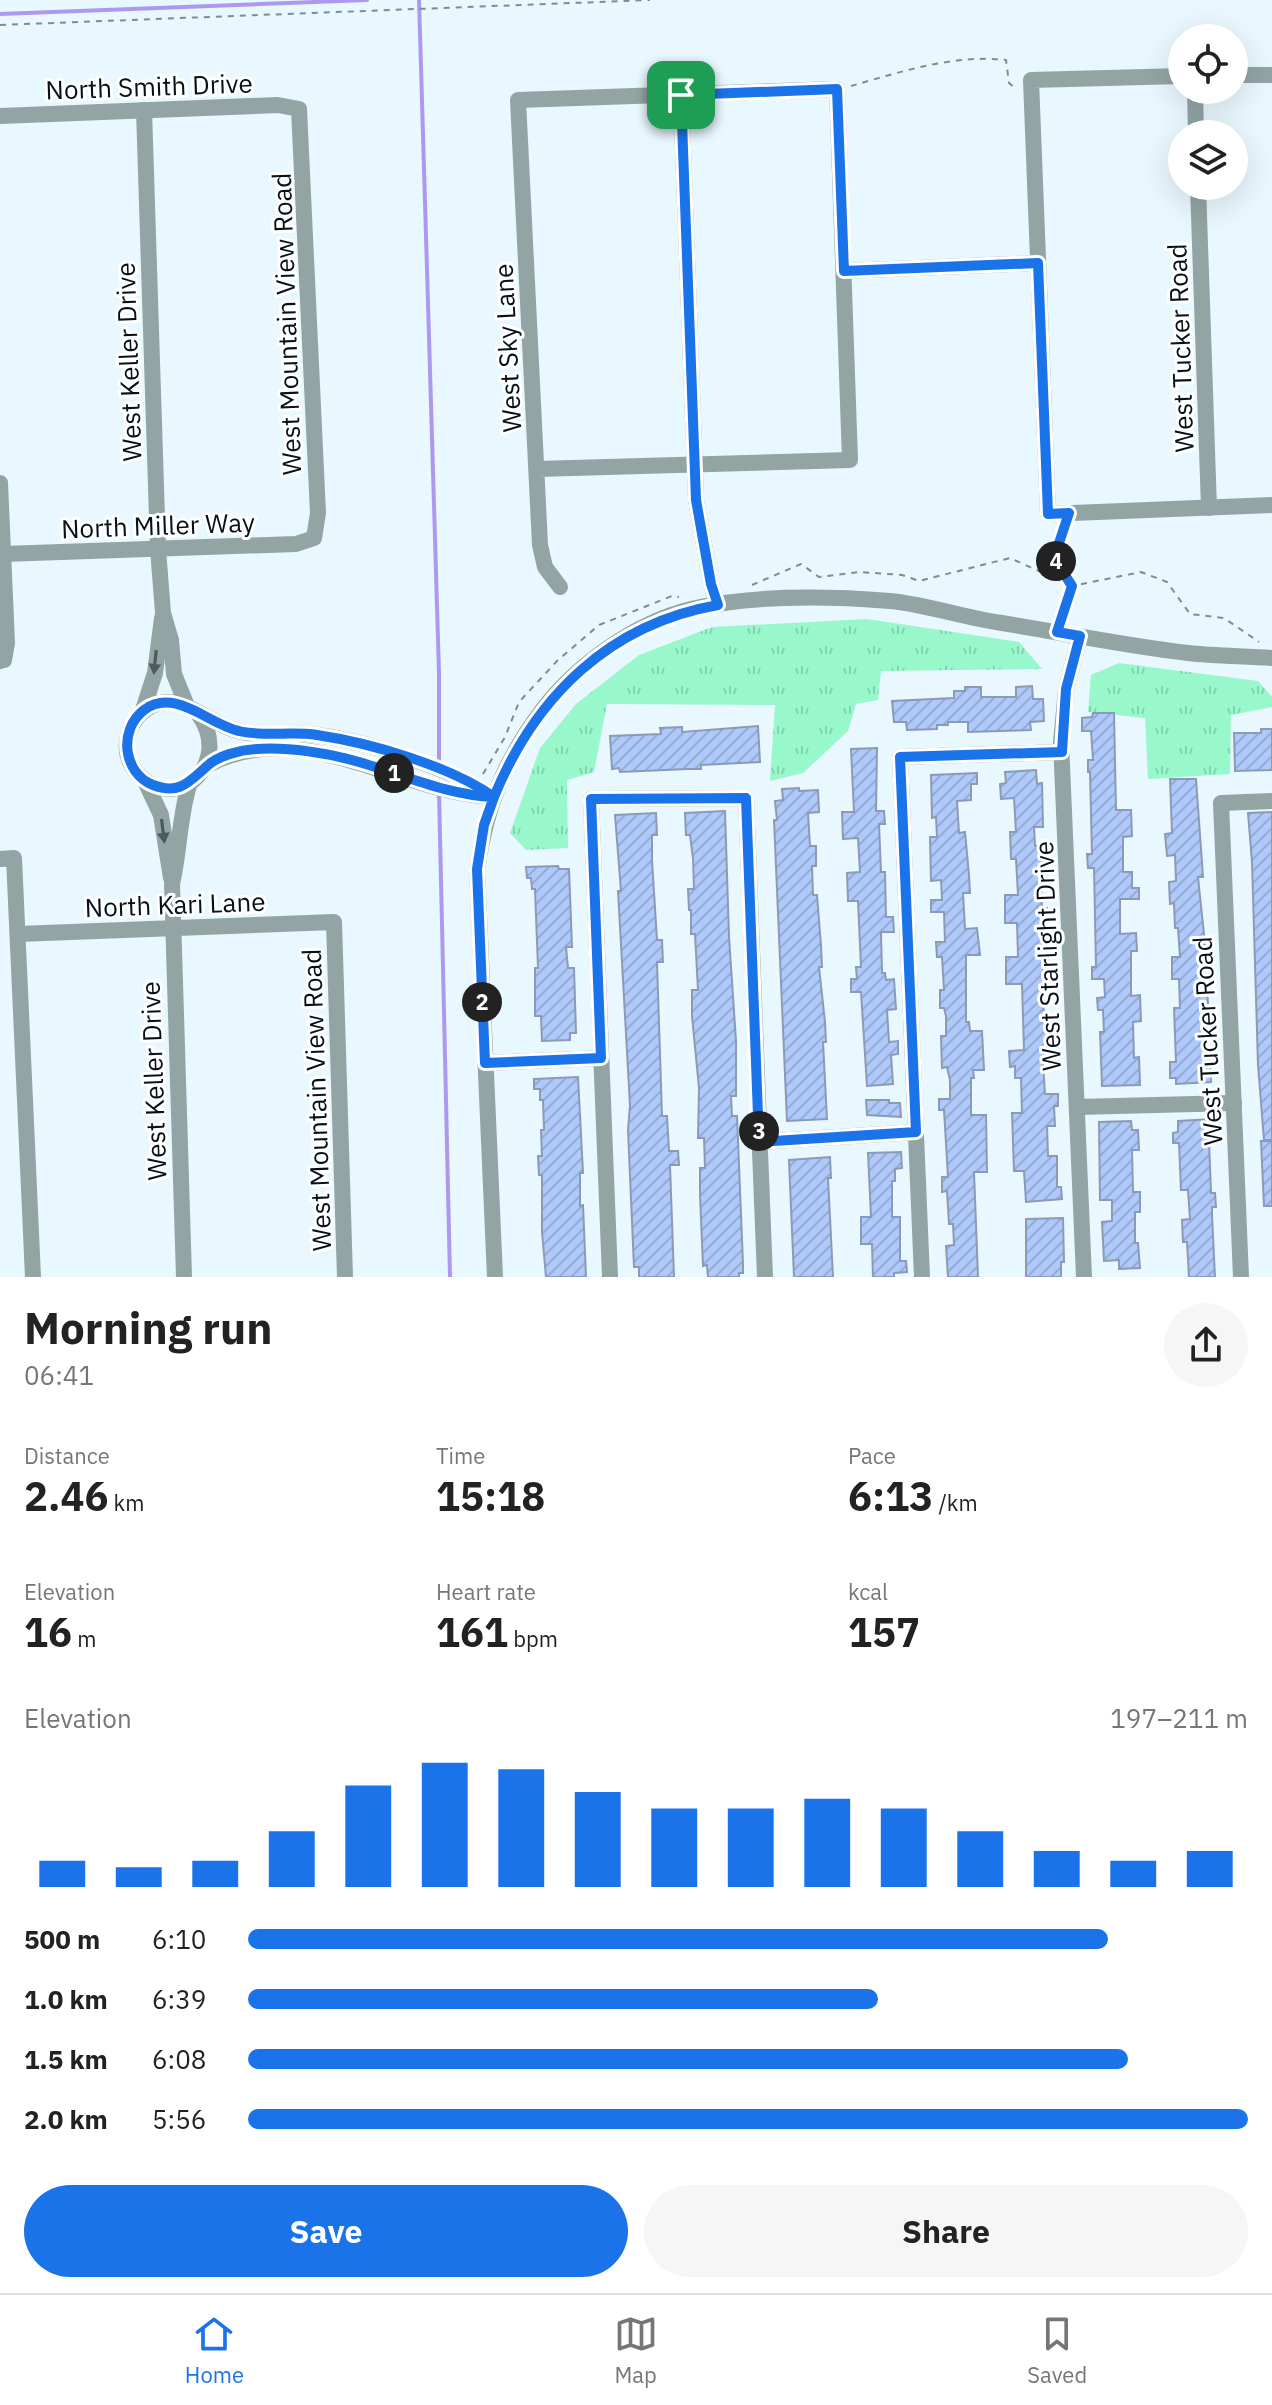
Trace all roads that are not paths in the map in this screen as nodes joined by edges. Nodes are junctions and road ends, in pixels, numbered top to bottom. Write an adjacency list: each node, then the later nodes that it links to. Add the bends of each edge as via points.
1 (1248, 75): 2 (street)
2 (1272, 75)
3 (1168, 77): 9 (street, via 1032,84)
4 (681, 95): 10 (street, via 837,89); 11 (street); 12 (street, West Sky Lane, via 518,100)
5 (299, 109): 6 (street, North Smith Drive, via 278,105); 16 (street, West Mountain View Road, via 318,513)
6 (144, 110): 7 (street, North Smith Drive); 17 (street, West Keller Drive)
7 (0, 116)
8 (1198, 200): 15 (street, West Tucker Road)
9 (1038, 263): 10 (street); 15 (street, via 1048,514)
10 (844, 271): 11 (street, via 850,460)
11 (694, 464): 12 (street); 20 (street, via 696,500)
12 (537, 469): 19 (street, West Sky Lane, via 540,545 545,567)
13 (0, 483): 18 (street)
14 (1272, 505): 15 (street)
15 (1209, 508)
16 (314, 538): 17 (street, North Miller Way, via 296,544)
17 (158, 549): 18 (street, North Miller Way); 21 (street, West Keller Drive)
18 (3, 554): 24 (street, via 7,643)
19 (560, 587)
20 (718, 605): 22 (street, via 785,599 893,601); 32 (street, via 688,610 635,632 583,667 529,728)
21 (163, 613): 25 (street, West Keller Drive, one-way to 25, via 155,673); 26 (street, West Keller Drive, via 174,674)
22 (1080, 636): 23 (street, via 1189,653); 27 (street, West Starlight Drive, via 1066,689)
23 (1272, 658)
24 (2, 661)
25 (143, 710): 26 (street, via 165,702); 29 (street, via 128,732 126,746 135,771)
26 (193, 710): 28 (street, via 211,740); 31 (street, via 243,732 315,735 363,744 424,765)
27 (1062, 752): 42 (street, West Starlight Drive); 43 (street, via 900,757)
28 (206, 766): 30 (street); 31 (street, via 239,752 287,750 355,760 423,782)
29 (145, 781): 30 (street, via 167,788); 35 (street, West Keller Drive, one-way to 35, via 161,815)
30 (190, 782): 35 (street, West Keller Drive, via 181,809)
31 (455, 784): 32 (street, via 469,780)
32 (494, 797): 40 (street, via 477,869)
33 (1272, 801): 41 (street, West Tucker Road, via 1221,803)
34 (7, 859): 38 (street)
35 (172, 884): 37 (street, West Keller Drive)
36 (334, 922): 37 (street, North Kari Lane); 47 (street, West Mountain View Road)
37 (172, 929): 38 (street, North Kari Lane); 46 (street, West Keller Drive)
38 (18, 934): 45 (street)
39 (601, 1058): 40 (street); 44 (street, via 591,799 746,798); 49 (street)
40 (485, 1063): 48 (street)
41 (1234, 1103): 42 (street); 53 (street, West Tucker Road)
42 (1077, 1107): 52 (street, West Starlight Drive)
43 (916, 1132): 44 (street); 51 (street)
44 (759, 1142): 50 (street)
45 (33, 1277)
46 (184, 1277)
47 (345, 1277)
48 (495, 1277)
49 (610, 1277)
50 (765, 1277)
51 (922, 1277)
52 (1084, 1277)
53 (1241, 1277)

